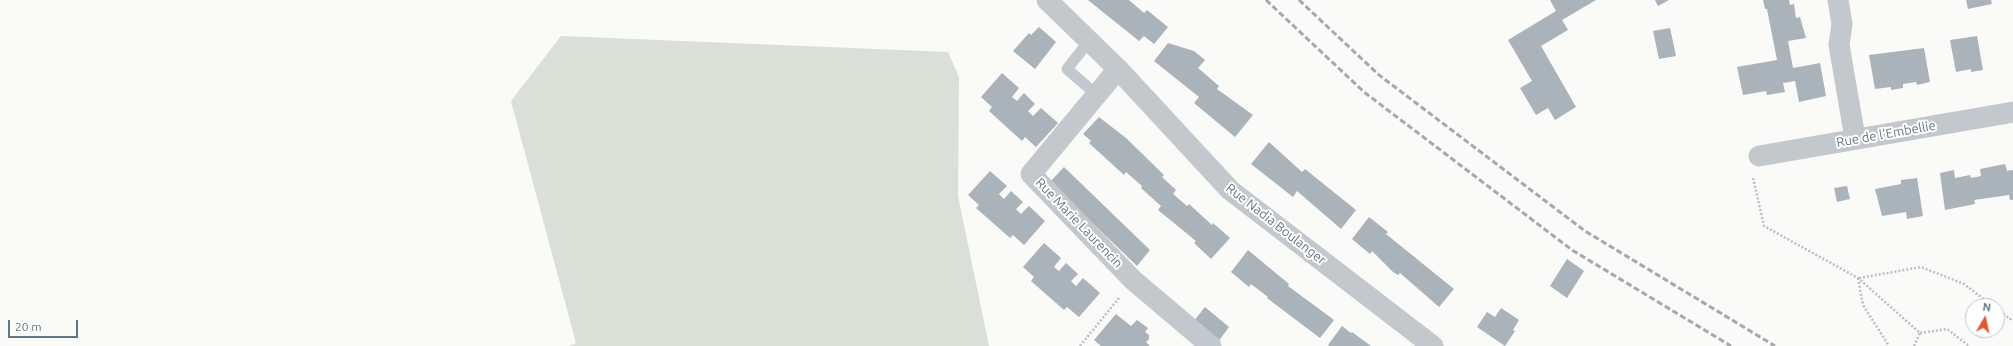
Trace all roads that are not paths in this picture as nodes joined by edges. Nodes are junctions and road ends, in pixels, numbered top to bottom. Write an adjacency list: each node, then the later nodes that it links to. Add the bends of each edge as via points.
1 (1046, 0): 3 (street, Rue Nadia Boulanger)
2 (1838, 0): 7 (street, via 1842,24 1839,45)
3 (1089, 41): 4 (street, Rue Nadia Boulanger); 5 (lane, via 1067,69)
4 (1118, 69): 5 (street, Rue Marie Laurencin); 10 (street, Rue Nadia Boulanger, via 1230,190)
5 (1097, 95): 9 (street, Rue Marie Laurencin, via 1031,174 1133,280)
6 (2013, 112): 7 (street, Rue de l'Embellie)
7 (1855, 138): 8 (street, Rue de l'Embellie)
8 (1759, 156)
9 (1211, 346)
10 (1433, 346)

